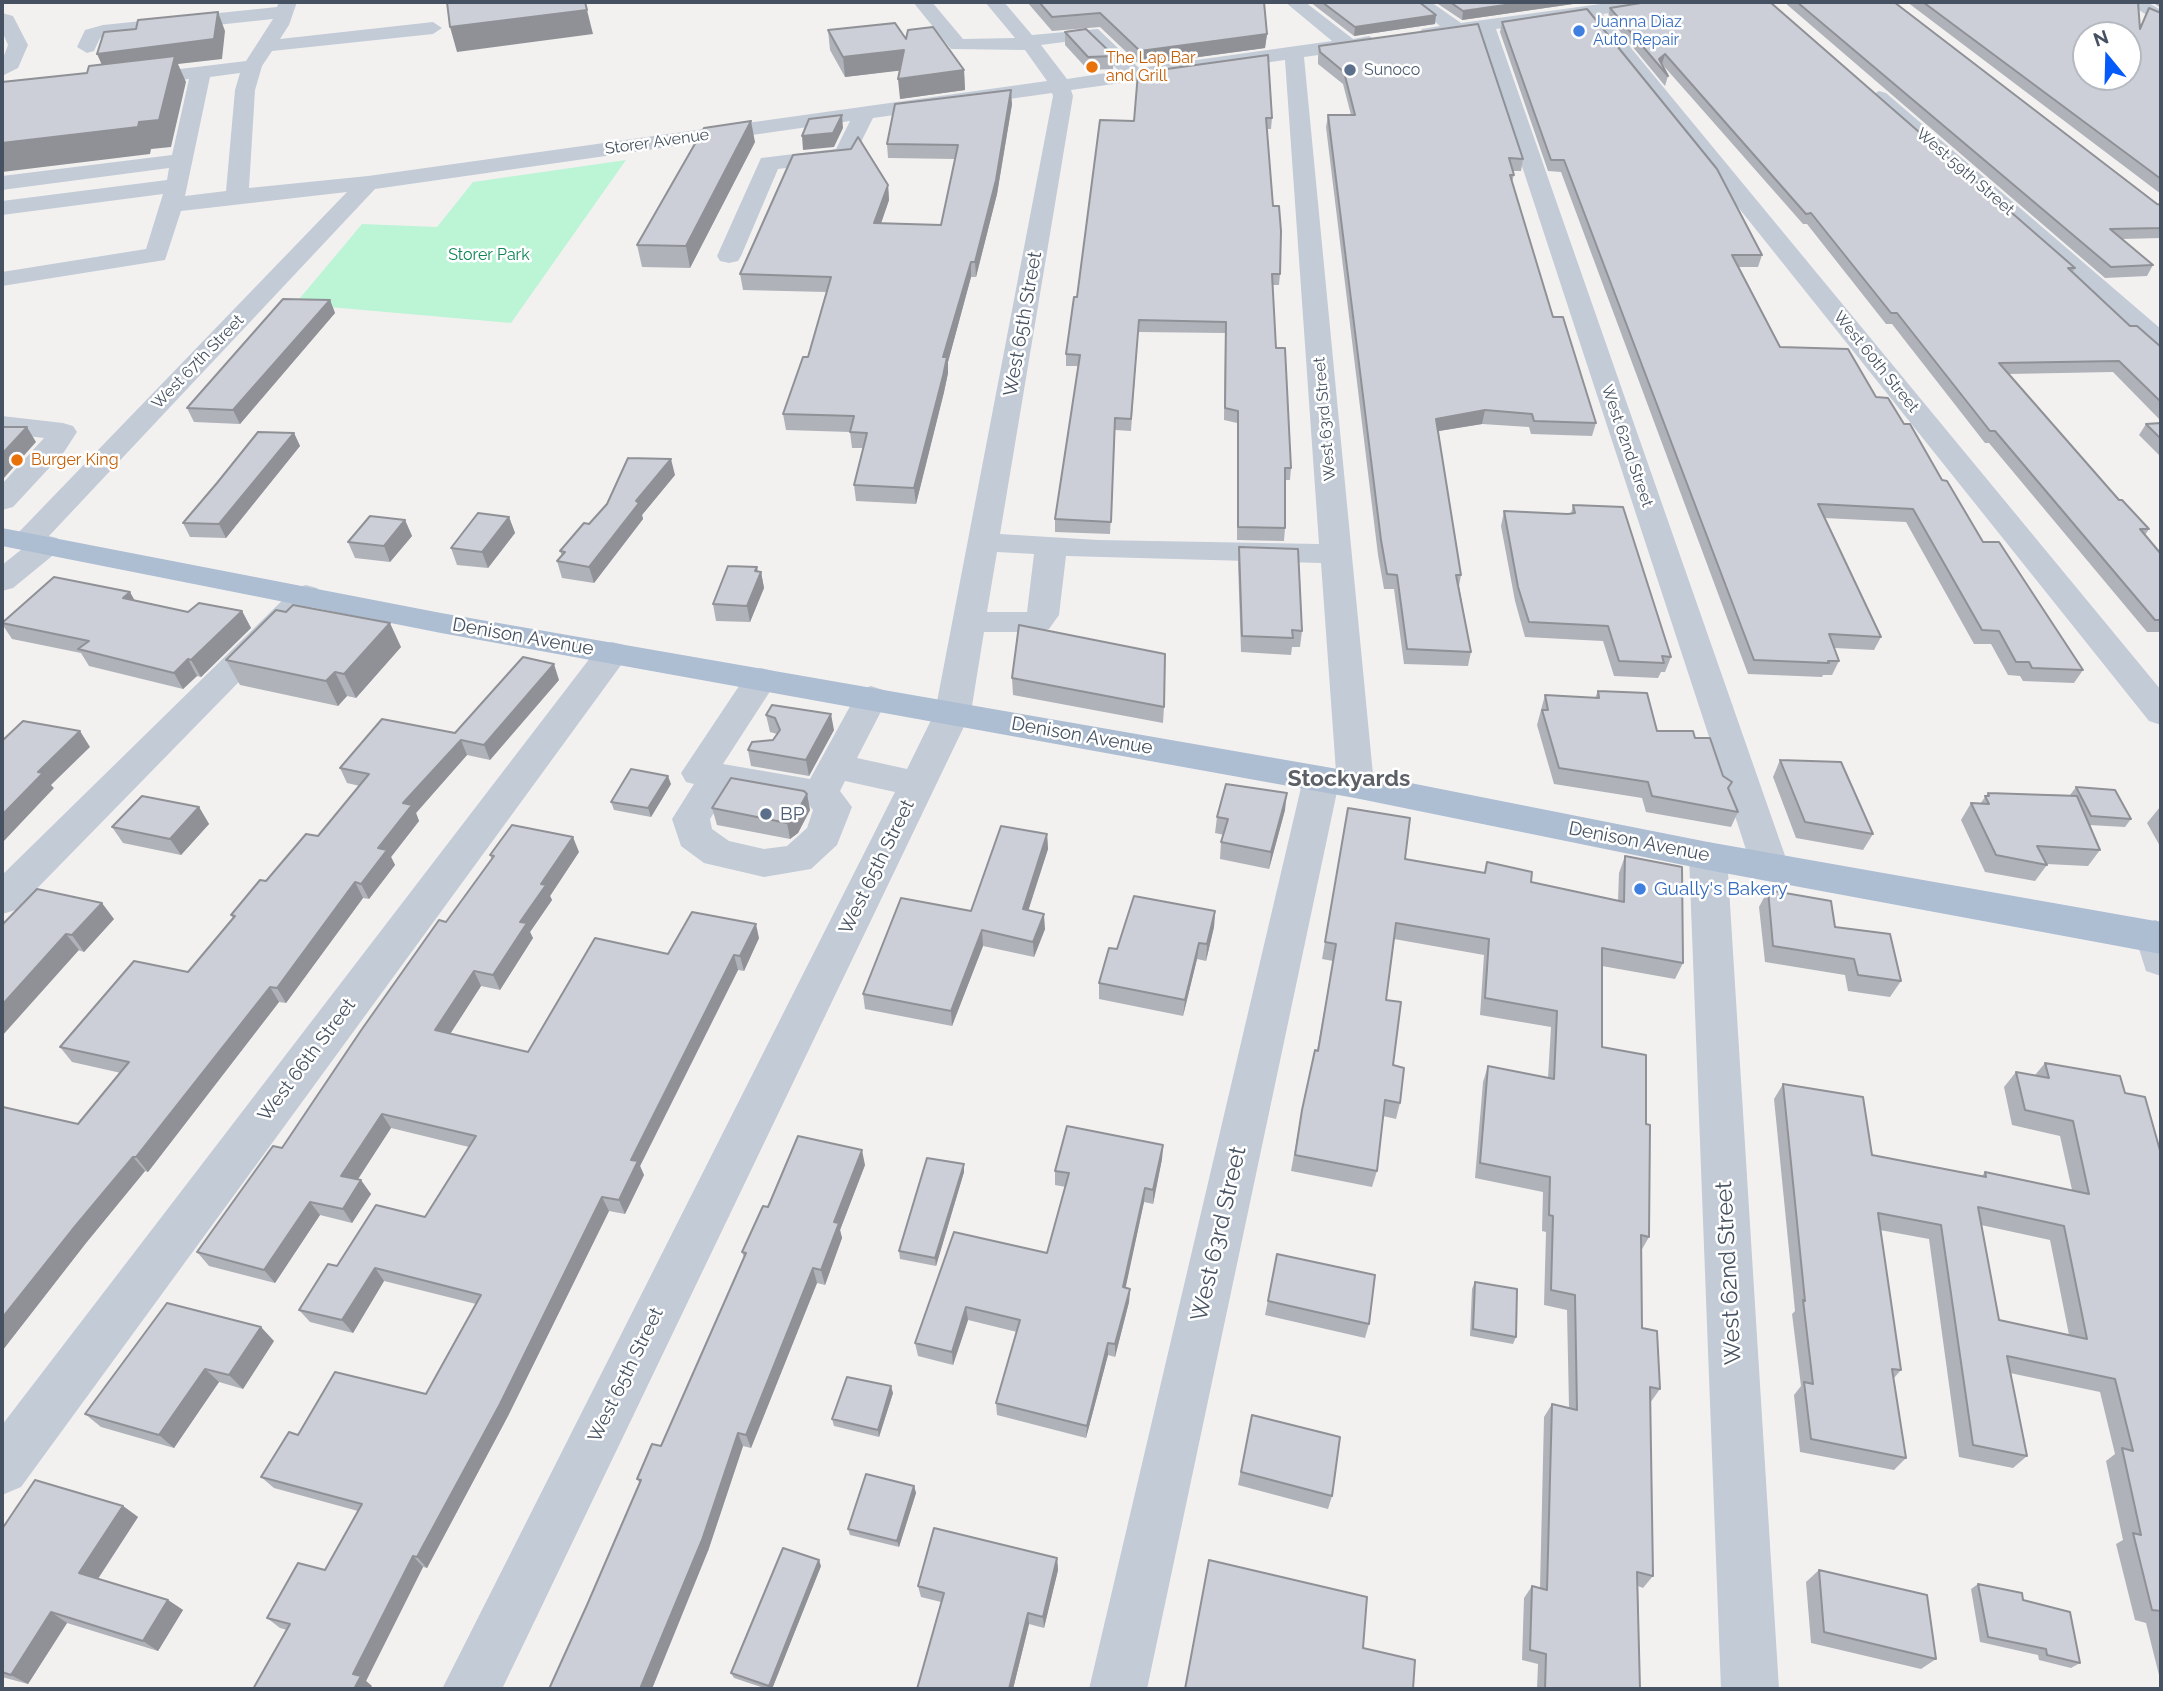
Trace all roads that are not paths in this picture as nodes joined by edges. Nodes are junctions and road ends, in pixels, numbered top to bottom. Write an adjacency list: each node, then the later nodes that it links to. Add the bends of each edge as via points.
1 (922, 2): 15 (street)
2 (994, 2): 12 (street)
3 (1294, 2): 17 (street)
4 (1420, 2): 13 (street)
5 (1555, 2): 9 (street, West 60th Street)
6 (1653, 2): 9 (street)
7 (2135, 2): 10 (street)
8 (286, 7): 18 (street); 20 (street, via 103,31 92,34)
9 (1582, 12): 13 (street); 52 (street, West 60th Street)
10 (2161, 18)
11 (2, 19): 23 (street, via 18,45 11,64)
12 (1011, 22): 15 (street); 16 (street)
13 (1484, 22): 19 (street); 58 (street, West 62nd Street, via 1486,53)
14 (433, 28): 18 (street)
15 (944, 29): 16 (street, via 965,47)
16 (1028, 42): 25 (street, via 1091,33); 28 (street)
17 (1349, 45): 22 (street, Storer Avenue); 22 (street, Storer Avenue, via 1378,49)
18 (267, 46): 21 (street)
19 (1421, 46)
20 (87, 47)
21 (252, 66): 24 (street); 34 (street, via 245,90)
22 (1309, 68): 25 (street, Storer Avenue); 44 (street, West 63rd Street)
23 (2, 70)
24 (201, 72): 27 (street); 30 (street)
25 (1134, 75): 28 (street, Storer Avenue)
26 (1860, 80): 38 (street, West 59th Street)
27 (108, 82)
28 (1061, 86): 29 (street, Storer Avenue); 42 (street, West 65th Street, via 1061,108)
29 (865, 113): 32 (street, Storer Avenue); 36 (street, via 844,155 769,163)
30 (182, 160): 31 (street); 33 (street)
31 (2, 183)
32 (368, 183): 34 (street, Storer Avenue); 41 (street, West 67th Street)
33 (174, 195): 34 (street, Storer Avenue); 35 (street, Storer Avenue); 37 (street, via 156,255)
34 (237, 196)
35 (2, 208)
36 (729, 256)
37 (2, 279)
38 (2161, 342)
39 (2, 425): 40 (street, via 63,432)
40 (2, 501)
41 (25, 541): 45 (street, West 67th Street); 46 (main road, Denison Avenue)
42 (984, 542): 43 (street); 47 (street, West 65th Street)
43 (1051, 546): 44 (street); 47 (street, via 1043,615 1037,622)
44 (1336, 554): 55 (street, West 63rd Street)
45 (2, 581)
46 (306, 595): 48 (main road, Denison Avenue); 59 (street)
47 (970, 622): 51 (street, West 65th Street)
48 (612, 653): 49 (main road, Denison Avenue); 61 (street, West 66th Street)
49 (761, 679): 50 (main road, Denison Avenue); 53 (street)
50 (871, 698): 51 (main road, Denison Avenue); 54 (street)
51 (953, 712): 55 (main road, Denison Avenue); 56 (street, West 65th Street)
52 (2161, 713)
53 (738, 748): 54 (street); 54 (street, via 691,819 695,836 718,853 764,863 797,859 823,835 833,807)
54 (828, 765): 56 (street)
55 (1338, 782): 57 (main road, Denison Avenue); 63 (street, West 63rd Street)
56 (918, 784): 62 (street, West 65th Street)
57 (1709, 856): 58 (main road, Denison Avenue); 64 (street, West 62nd Street)
58 (1769, 867): 60 (main road, Denison Avenue)
59 (2, 899)
60 (2159, 945)
61 (2, 1468)
62 (471, 1689)
63 (1118, 1689)
64 (1750, 1689)

